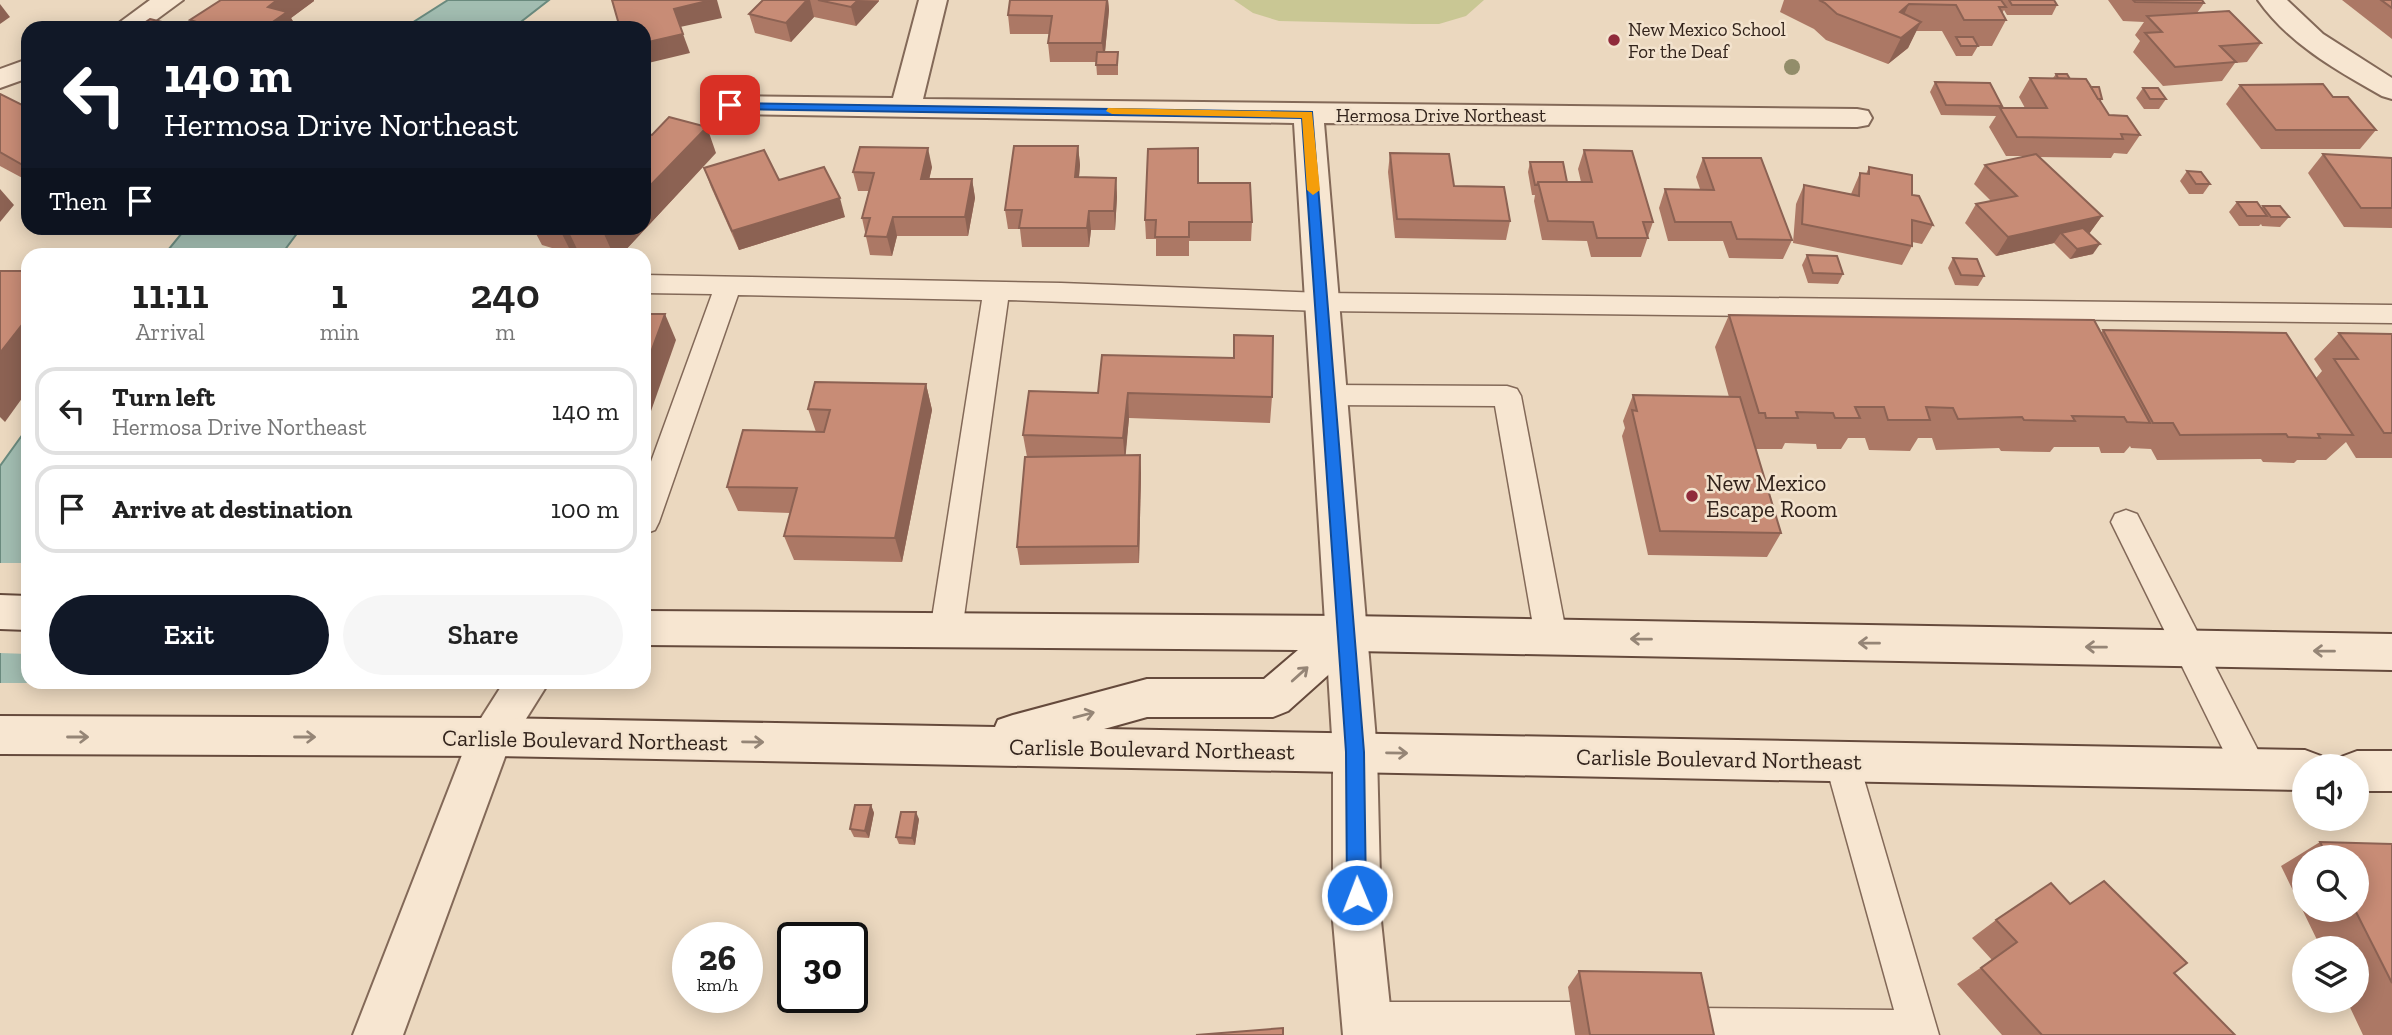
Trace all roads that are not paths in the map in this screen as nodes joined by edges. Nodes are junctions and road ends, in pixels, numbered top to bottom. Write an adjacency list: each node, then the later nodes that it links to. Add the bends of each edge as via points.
1 (169, 0): 4 (main road)
2 (933, 0): 9 (main road)
3 (2272, 0): 7 (main road, via 2325,52)
4 (137, 21)
5 (21, 71): 6 (main road)
6 (0, 79)
7 (2392, 90)
8 (730, 105): 9 (main road, Hermosa Drive Northeast)
9 (906, 107): 10 (main road, Hermosa Drive Northeast)
10 (1308, 114): 11 (main road, Hermosa Drive Northeast); 15 (main road)
11 (1857, 118)
12 (651, 284): 13 (lane)
13 (728, 285): 14 (lane); 18 (lane)
14 (996, 291): 15 (lane); 23 (lane)
15 (1322, 302): 16 (lane); 17 (main road)
16 (2392, 314)
17 (1328, 396): 24 (main road); 25 (lane, via 1507,396)
18 (651, 502)
19 (2126, 522): 26 (lane)
20 (0, 612): 21 (main road)
21 (21, 613)
22 (651, 628): 23 (main road)
23 (946, 631): 24 (main road)
24 (1346, 633): 25 (main road); 31 (main road, one-way to 24, via 1147,698 1273,698); 32 (main road)
25 (1551, 637): 26 (main road, one-way to 25)
26 (2190, 649): 27 (main road, one-way to 26); 34 (lane)
27 (2392, 652)
28 (523, 689): 30 (main road)
29 (5, 735): 30 (main road, Carlisle Boulevard Northeast, one-way to 30)
30 (491, 737): 31 (main road, Carlisle Boulevard Northeast, one-way to 31); 42 (main road)
31 (970, 746): 32 (main road, Carlisle Boulevard Northeast)
32 (1355, 752): 33 (main road, Carlisle Boulevard Northeast, one-way to 33); 40 (main road, via 1357,921)
33 (1843, 762): 34 (main road, Carlisle Boulevard Northeast); 41 (lane)
34 (2250, 769): 35 (main road, Carlisle Boulevard Northeast)
35 (2292, 770)
36 (2369, 771): 37 (main road)
37 (2392, 771)
38 (1572, 1021): 40 (lane)
39 (1693, 1027): 41 (lane)
40 (1367, 1028)
41 (1919, 1032)
42 (378, 1035)

